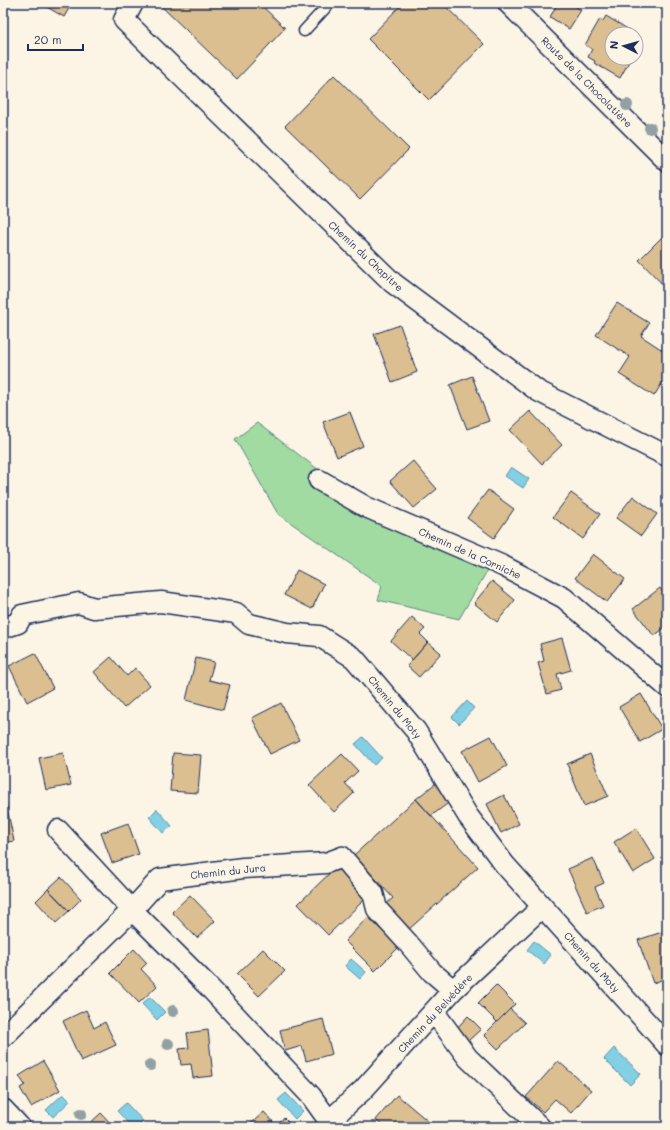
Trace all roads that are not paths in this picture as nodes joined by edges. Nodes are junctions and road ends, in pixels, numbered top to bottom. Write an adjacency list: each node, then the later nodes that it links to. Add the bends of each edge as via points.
1 (330, 3): 4 (lane)
2 (508, 3): 5 (street, Route de la Chocolatière)
3 (128, 11): 6 (street, Chemin du Chapitre, via 393,284 538,391)
4 (304, 31)
5 (667, 161)
6 (667, 456)
7 (319, 480): 9 (street, Chemin de la Corniche, via 366,507 503,566 564,598)
8 (3, 628): 11 (street, Chemin du Moty, via 18,623 22,615 79,603 94,608 161,602 236,613 249,624 287,633 319,636 354,658 410,724 468,816 505,866)
9 (667, 688)
10 (58, 830): 12 (street, Chemin du Belvédère)
11 (542, 907): 13 (street, Chemin du Belvédère); 16 (street, Chemin du Moty)
12 (132, 910): 13 (street, Chemin du Jura, via 160,879 243,868 326,863 342,857 373,893 377,909 432,972); 15 (street, Chemin du Jura); 18 (street, Chemin du Belvédère, via 306,1091)
13 (453, 990): 14 (street, Chemin du Belvédère)
14 (434, 1012): 18 (street, Chemin du Belvédère, via 363,1090); 20 (street, via 468,1058)
15 (3, 1037)
16 (667, 1045)
17 (3, 1109): 19 (street)
18 (328, 1124)
19 (20, 1127)
20 (540, 1127)

